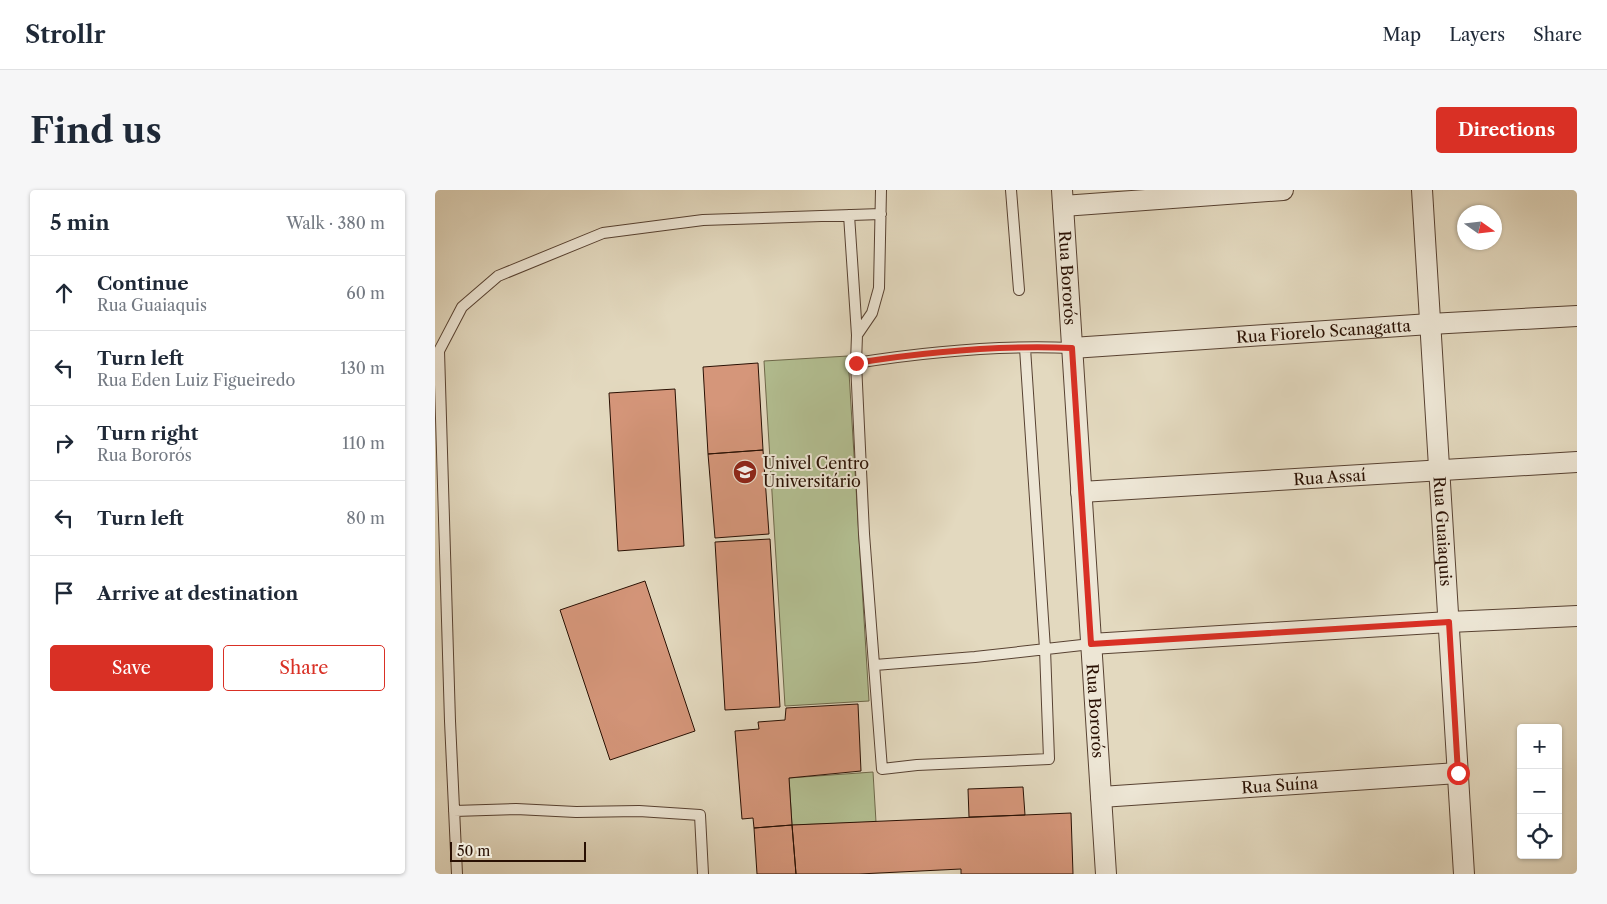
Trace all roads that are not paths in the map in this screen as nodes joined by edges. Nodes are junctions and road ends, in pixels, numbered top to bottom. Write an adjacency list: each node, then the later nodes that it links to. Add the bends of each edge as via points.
1 (881, 190): 6 (lane)
2 (1011, 190): 8 (lane)
3 (1283, 190): 5 (street)
4 (1422, 190): 12 (street, Rua Guaiaquis)
5 (1062, 198): 15 (street, Rua Bororós)
6 (881, 214): 7 (lane); 10 (lane, via 879,288)
7 (849, 215): 9 (lane); 27 (lane, via 703,220 603,233 498,276 461,307 439,351)
8 (1019, 290)
9 (855, 313): 10 (lane); 13 (lane)
10 (872, 313): 13 (lane)
11 (1577, 316): 12 (street, Rua Fiorelo Scanagatta)
12 (1430, 324): 15 (street, Rua Fiorelo Scanagatta); 18 (street, Rua Guaiaquis)
13 (857, 335): 16 (lane)
14 (1025, 348): 15 (lane); 16 (lane, via 895,357); 23 (lane)
15 (1072, 348): 19 (street, Rua Bororós)
16 (856, 363): 24 (lane, via 864,534)
17 (1577, 462): 18 (street, Rua Assaí)
18 (1439, 470): 19 (street, Rua Assaí); 21 (street, Rua Guaiaquis)
19 (1081, 492): 22 (street, Rua Bororós)
20 (1577, 616): 21 (street)
21 (1449, 622): 22 (street); 25 (street, Rua Guaiaquis)
22 (1091, 644): 23 (lane); 26 (street, Rua Bororós)
23 (1045, 649): 24 (lane); 24 (lane, via 1049,759 882,769)
24 (875, 665)
25 (1458, 773): 26 (street, Rua Suína); 31 (street, Rua Guaiaquis)
26 (1101, 797): 30 (street, Rua Bororós)
27 (453, 811): 28 (lane); 29 (lane, via 649,811 700,815)
28 (457, 874)
29 (703, 874)
30 (1106, 874)
31 (1464, 874)

